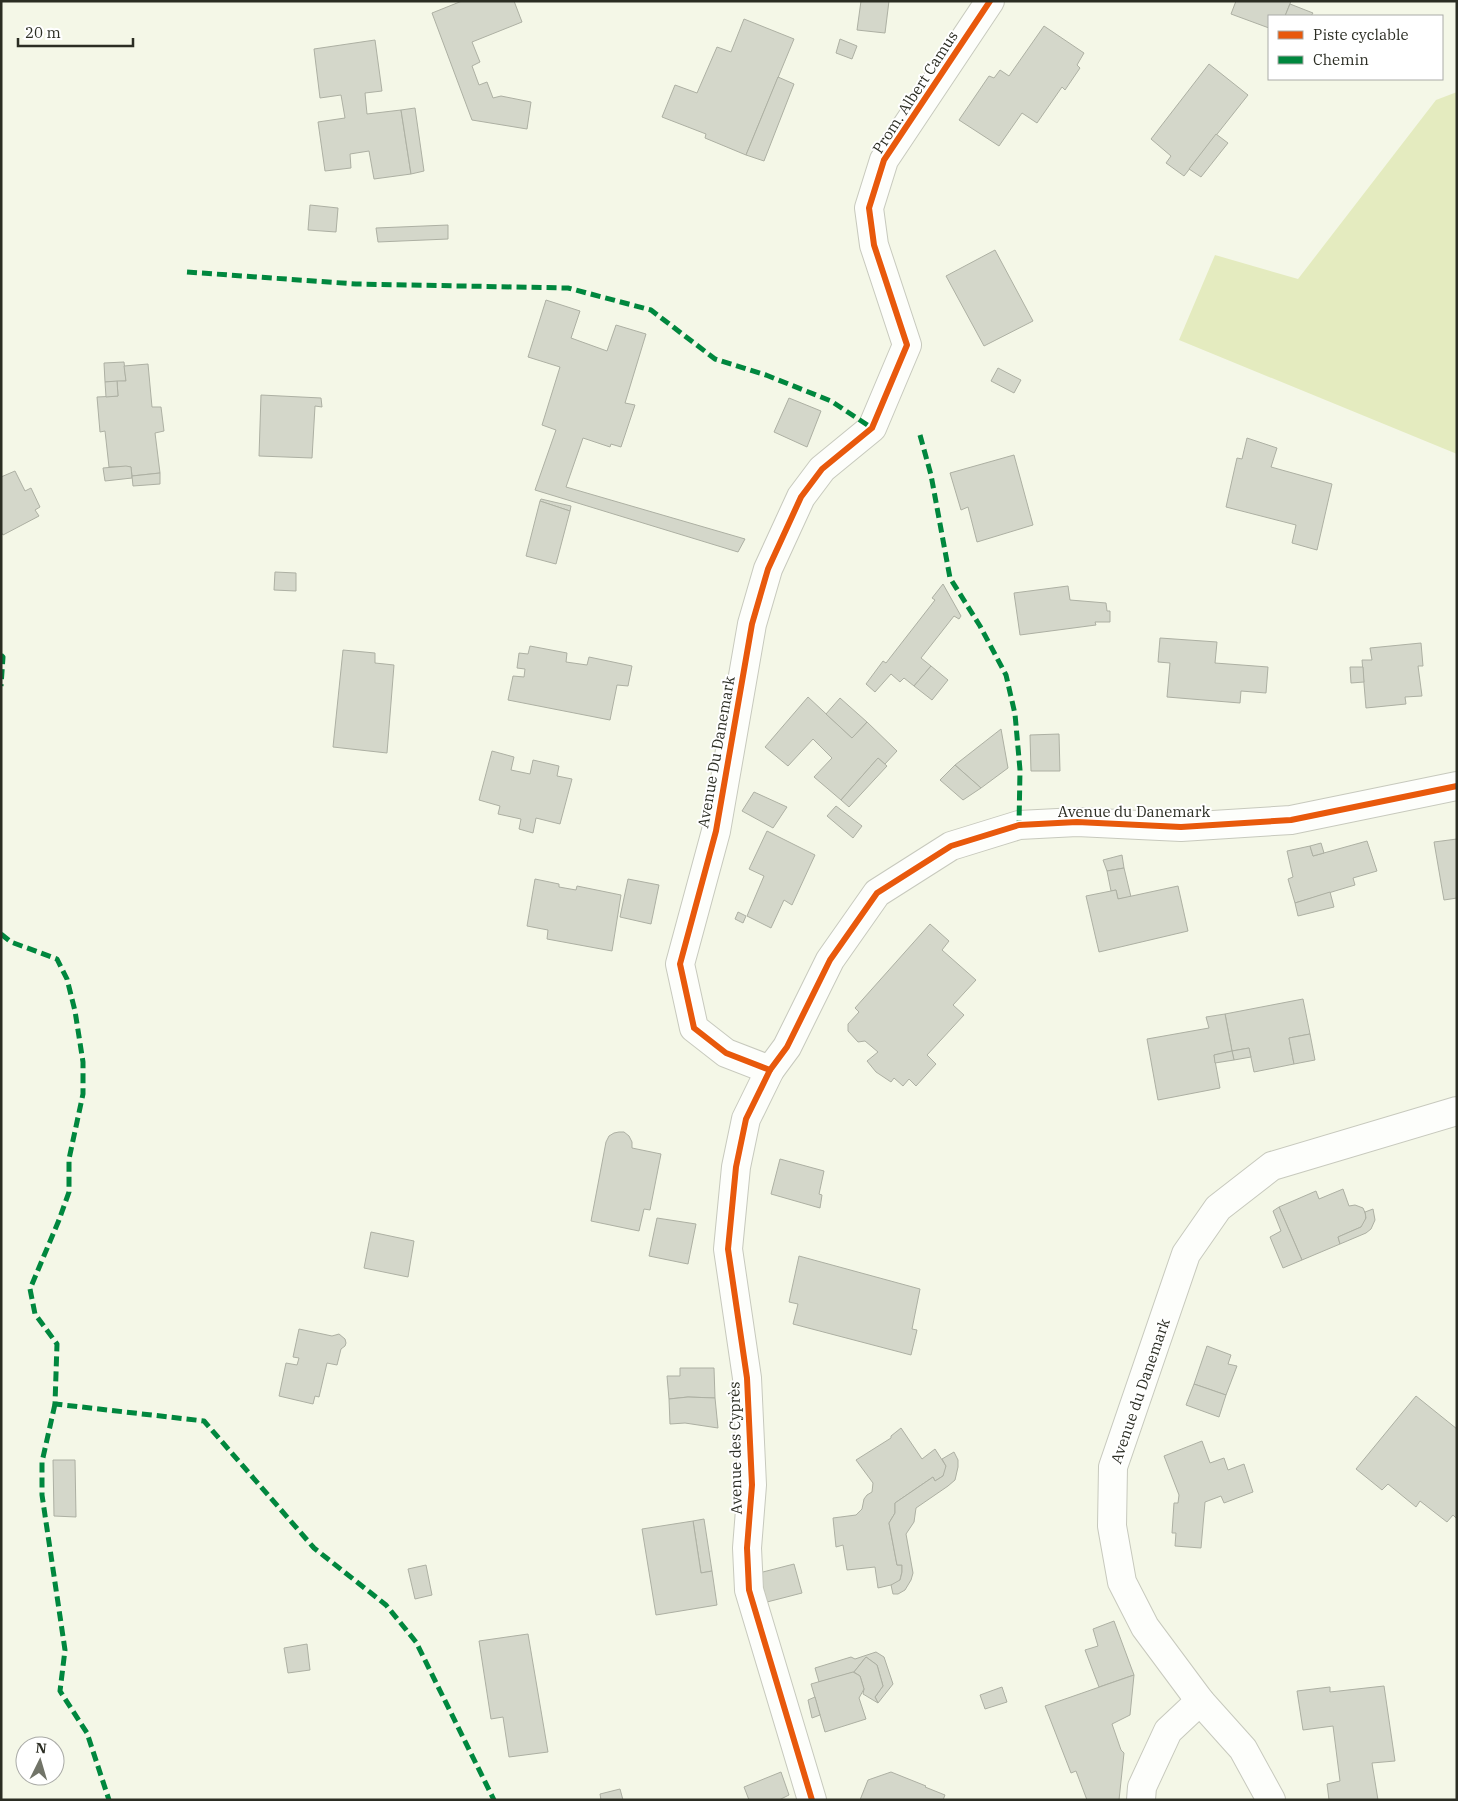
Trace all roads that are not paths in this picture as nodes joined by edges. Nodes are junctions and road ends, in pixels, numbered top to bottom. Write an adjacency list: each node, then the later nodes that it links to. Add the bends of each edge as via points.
1 (990, 1): 2 (street, Prom. Albert Camus, via 884,160 869,208 874,245 907,346)
2 (872, 428): 4 (street, Avenue Du Danemark, via 822,468 801,497 768,569 752,624 716,831 680,964 694,1028 726,1053)
3 (1457, 786): 4 (street, Avenue du Danemark, via 1291,820 1181,827 1076,822 1019,825 951,846 877,893 830,960 787,1047)
4 (770, 1070): 6 (street, Avenue du Danemark)
5 (1457, 1111): 7 (street, Avenue du Danemark, via 1272,1166 1218,1208 1186,1254 1113,1467 1112,1526 1122,1582 1145,1627)
6 (746, 1119): 8 (street, Avenue des Cyprès, via 736,1167 728,1249 746,1378 752,1485 747,1548 749,1590)
7 (1200, 1701): 9 (street, via 1168,1731 1142,1786); 10 (street, Avenue du Danemark, via 1244,1749)
8 (812, 1800)
9 (1141, 1800)
10 (1271, 1800)

